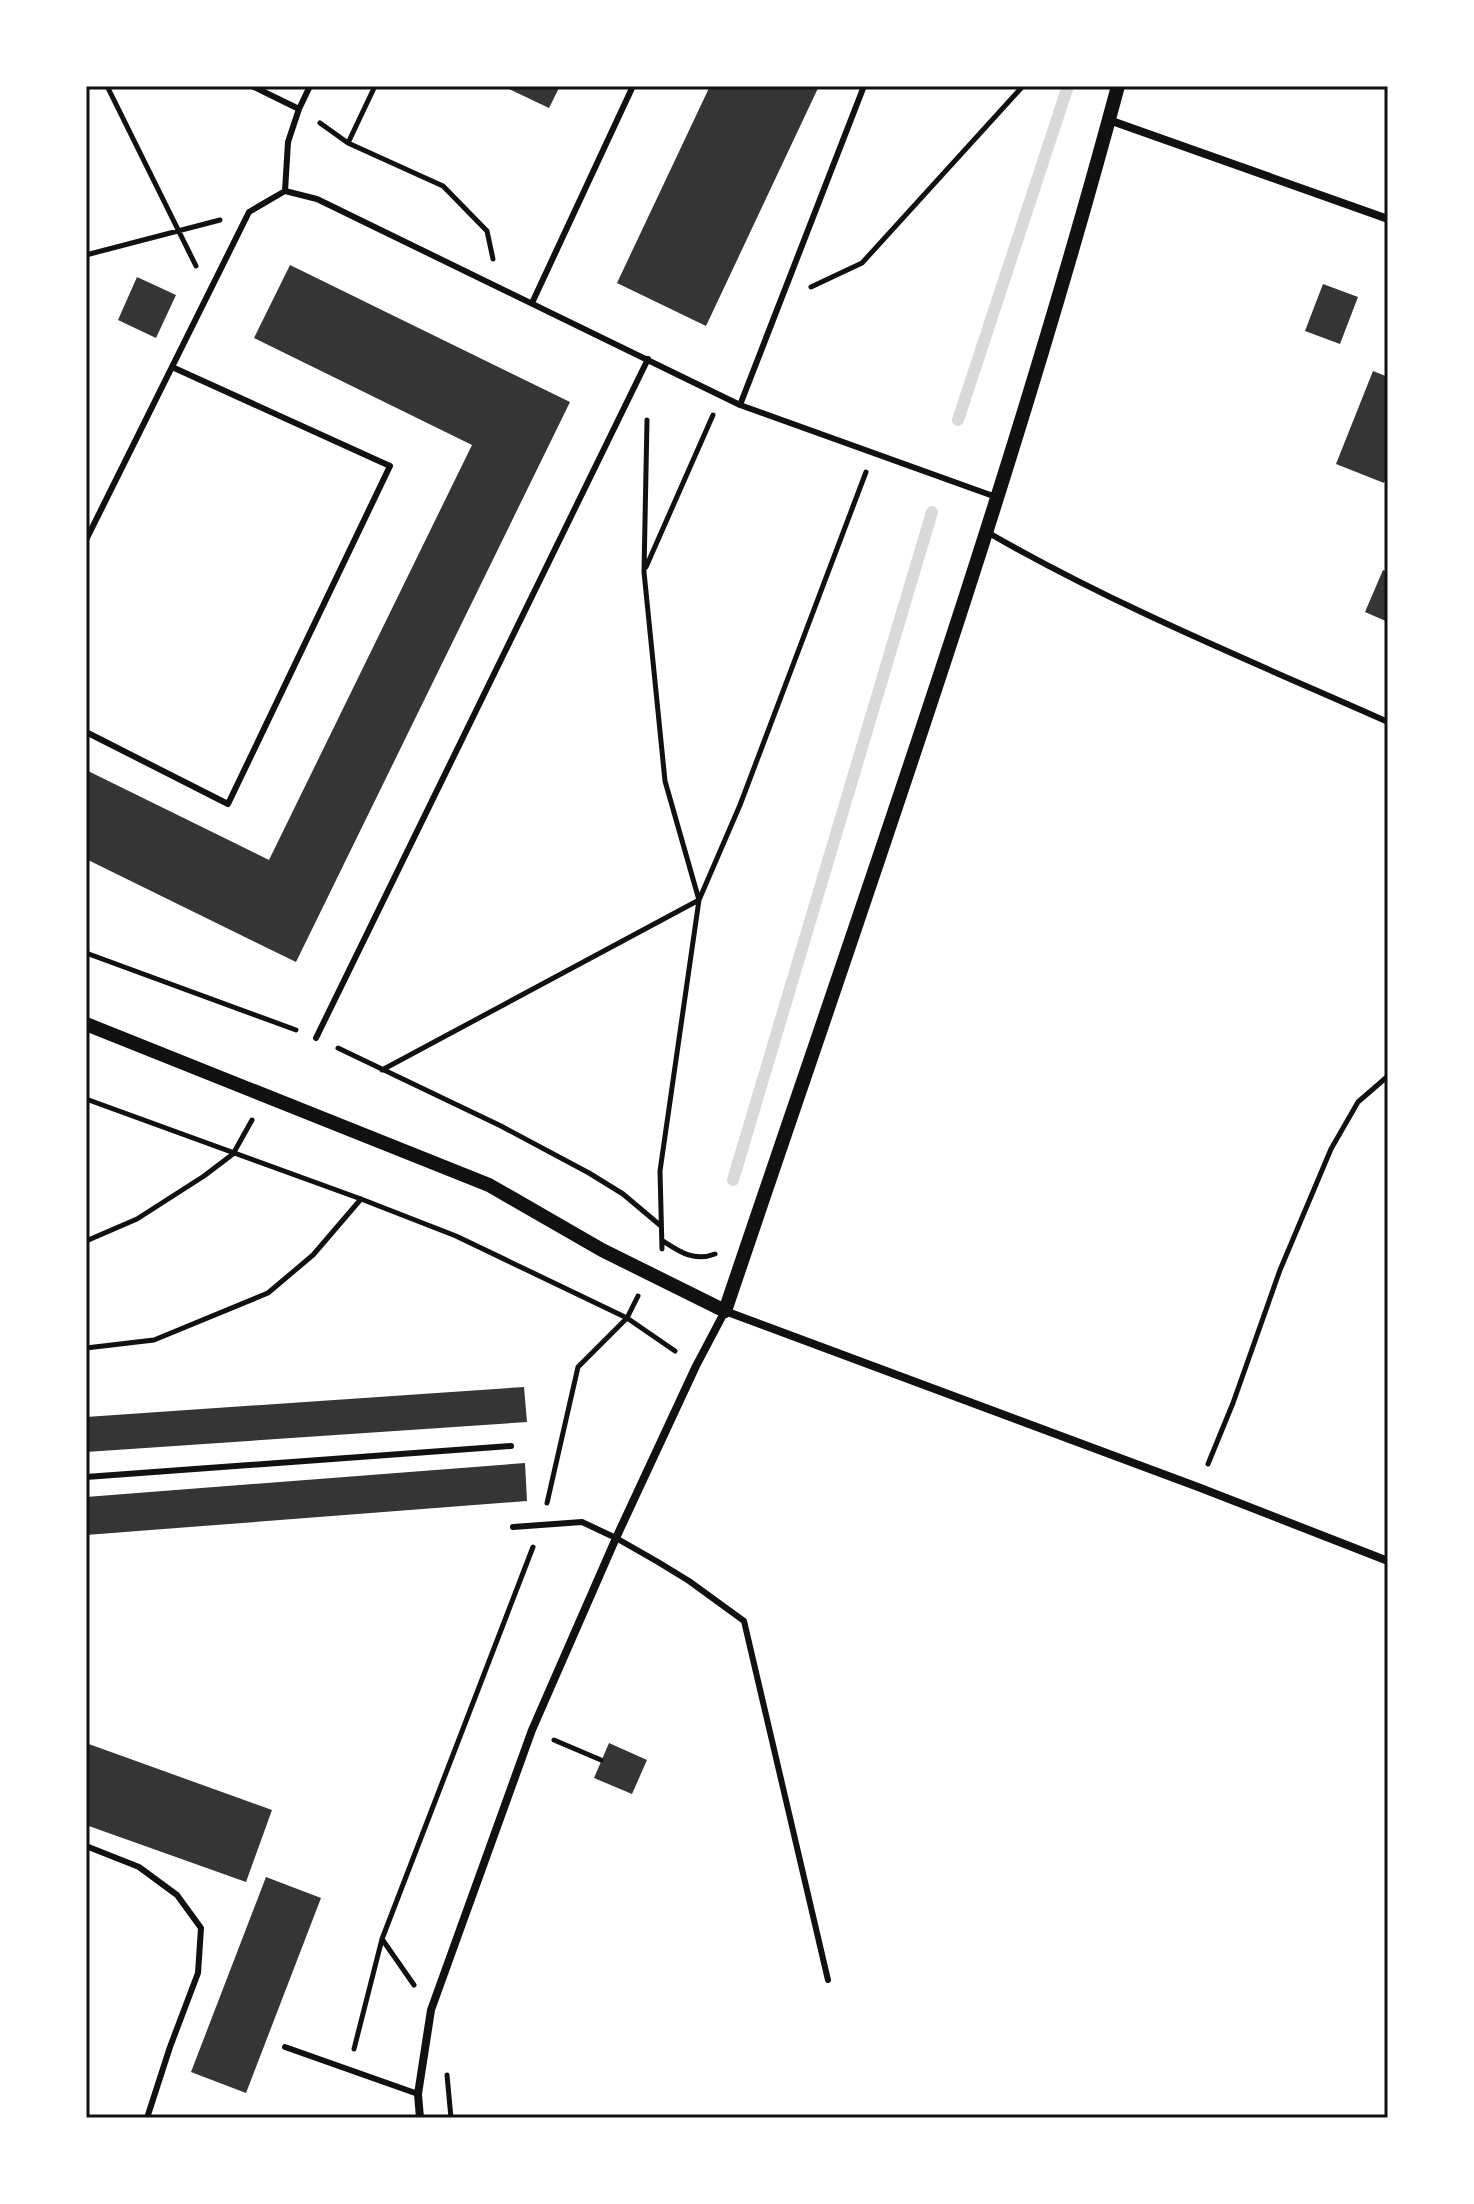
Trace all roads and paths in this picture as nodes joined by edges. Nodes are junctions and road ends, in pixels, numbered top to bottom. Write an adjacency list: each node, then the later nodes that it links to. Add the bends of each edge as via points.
1 (107, 86): 15 (path)
2 (252, 86): 9 (lane)
3 (310, 86): 9 (lane)
4 (375, 86): 11 (path)
5 (633, 86): 20 (lane)
6 (864, 86): 17 (lane)
7 (1023, 86): 17 (path, via 862,263 808,288)
8 (1118, 86): 10 (street)
9 (299, 109): 11 (path); 12 (lane, via 288,142)
10 (1109, 120): 14 (street); 26 (street)
11 (348, 143): 18 (path, via 443,186 487,231)
12 (285, 191): 13 (lane); 18 (lane, via 317,199)
13 (249, 212): 15 (path); 19 (lane)
14 (1388, 219)
15 (177, 231): 16 (path); 19 (path)
16 (86, 255)
17 (788, 280): 23 (lane)
18 (498, 286): 20 (lane)
19 (209, 291): 22 (lane)
20 (532, 303): 21 (lane)
21 (648, 359): 23 (lane); 35 (lane)
22 (172, 367): 28 (lane); 31 (lane, via 390,466 228,804)
23 (740, 405): 25 (lane); 29 (path, via 714,412)
24 (647, 420): 29 (path)
25 (873, 453): 26 (lane); 32 (path)
26 (996, 497): 27 (street)
27 (987, 532): 30 (lane, via 1203,639); 48 (street)
28 (86, 540)
29 (644, 572): 32 (path, via 665,781)
30 (1388, 722)
31 (86, 732)
32 (699, 900): 36 (path); 42 (path, via 660,1171)
33 (86, 953): 35 (path)
34 (86, 1024): 38 (street)
35 (316, 1038): 36 (path)
36 (382, 1070): 42 (path, via 589,1173)
37 (1388, 1076): 54 (path, via 1358,1102 1331,1149)
38 (265, 1095): 40 (path); 48 (street, via 489,1185 602,1250)
39 (86, 1099): 40 (path)
40 (233, 1154): 41 (path); 43 (path, via 137,1219)
41 (361, 1199): 49 (path, via 456,1236); 50 (path, via 313,1255 268,1293 154,1340)
42 (661, 1227): 44 (path)
43 (86, 1241)
44 (663, 1241): 45 (path); 46 (path, via 690,1257)
45 (662, 1251)
46 (717, 1253)
47 (641, 1291): 49 (path)
48 (725, 1311): 51 (street); 54 (street)
49 (627, 1318): 51 (path); 55 (path, via 578,1367)
50 (86, 1348)
51 (696, 1366): 57 (street)
52 (511, 1446): 53 (lane)
53 (86, 1477)
54 (1198, 1487): 58 (street)
55 (542, 1525): 56 (lane); 57 (lane, via 582,1522); 64 (path, via 382,1939)
56 (513, 1527)
57 (616, 1538): 62 (lane, via 744,1621); 66 (street, via 532,1730 431,2010)
58 (1388, 1561)
59 (569, 1747): 60 (path)
60 (601, 1760)
61 (86, 1846): 67 (lane, via 139,1867 177,1895 201,1928 198,1973)
62 (828, 1980)
63 (285, 2047): 64 (lane)
64 (349, 2070): 66 (lane)
65 (450, 2086): 69 (path)
66 (418, 2094): 68 (street)
67 (147, 2118)
68 (420, 2118)
69 (451, 2118)

